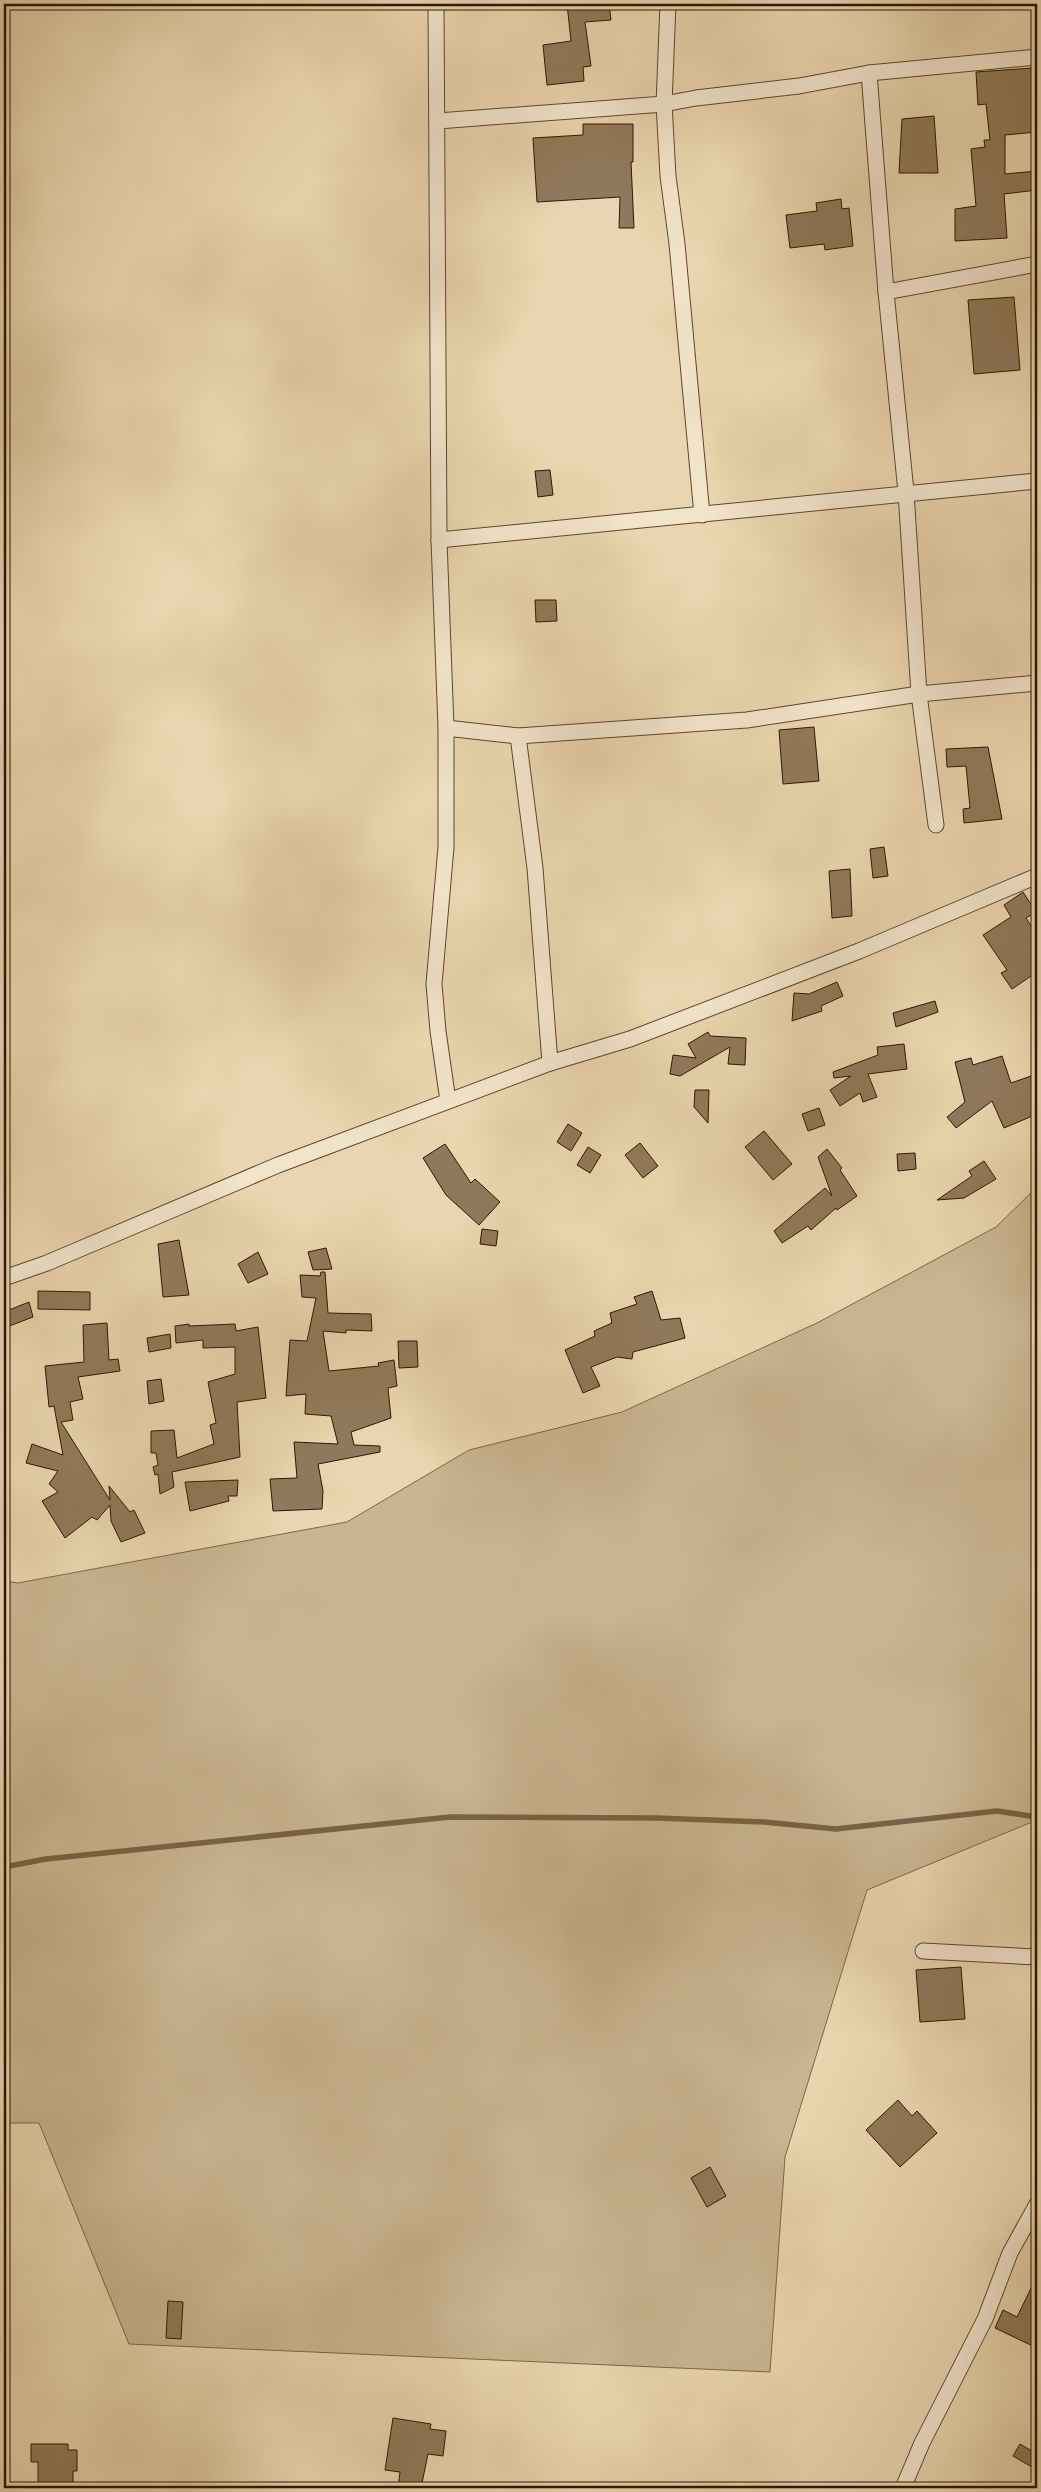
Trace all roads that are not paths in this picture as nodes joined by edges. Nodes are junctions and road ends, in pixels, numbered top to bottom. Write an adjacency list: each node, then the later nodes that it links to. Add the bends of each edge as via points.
1 (436, 4): 6 (street)
2 (668, 4): 5 (street)
3 (1037, 57): 4 (street)
4 (869, 73): 5 (street); 8 (street)
5 (664, 104): 6 (street); 11 (street, via 668,176)
6 (438, 121): 12 (street)
7 (1037, 264): 8 (street)
8 (886, 292): 10 (street)
9 (1037, 481): 10 (street)
10 (906, 492): 11 (street); 14 (street)
11 (702, 515): 12 (street)
12 (439, 540): 15 (street)
13 (1037, 683): 14 (street)
14 (919, 694): 16 (street, via 747,720); 17 (street)
15 (446, 728): 16 (street); 20 (street, via 446,847 434,984)
16 (518, 736): 19 (street, via 535,868)
17 (936, 825)
18 (1037, 876): 19 (street, via 859,951 630,1039)
19 (550, 1063): 20 (street)
20 (448, 1100): 21 (street, via 278,1165 47,1263)
21 (4, 1278)
22 (923, 1951): 23 (street)
23 (1037, 1957)
24 (1037, 2204): 25 (street, via 1010,2253 985,2319 922,2443)
25 (903, 2488)

